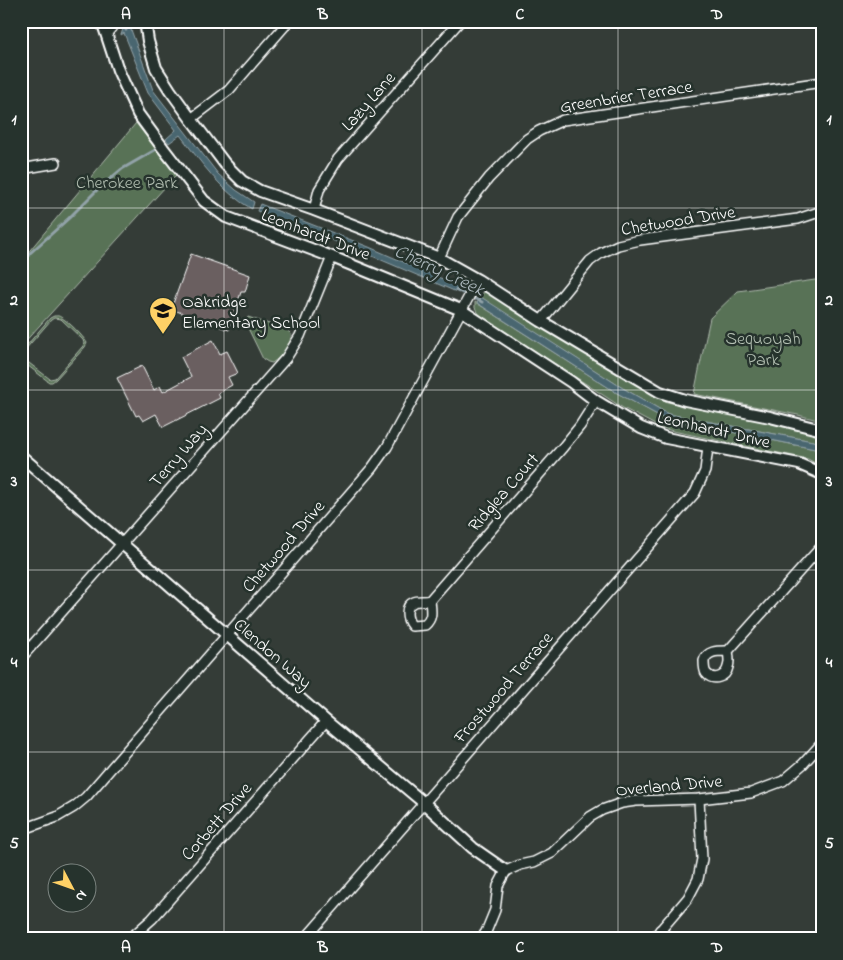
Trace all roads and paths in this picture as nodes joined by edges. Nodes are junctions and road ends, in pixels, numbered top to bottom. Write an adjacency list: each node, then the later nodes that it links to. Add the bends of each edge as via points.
1 (102, 21): 6 (street, Leonhardt Drive)
2 (117, 21): 6 (street)
3 (145, 21): 8 (street, Leonhardt Drive, via 156,68)
4 (289, 21): 8 (street, via 230,90)
5 (460, 21): 11 (street, Lazy Lane, via 338,160 319,190)
6 (107, 33): 13 (street, Leonhardt Drive, via 118,70 138,114 204,201 226,217)
7 (822, 82): 14 (street, Greenbrier Terrace, via 563,120 539,131 489,178 458,217)
8 (191, 120): 11 (street, Leonhardt Drive, via 242,181 260,191)
9 (56, 163): 10 (street)
10 (21, 169)
11 (314, 210): 14 (street, Leonhardt Drive)
12 (822, 211): 17 (street, Chetwood Drive, via 798,219 618,245 590,262)
13 (332, 257): 16 (street, Leonhardt Drive); 23 (street, Terry Way, via 300,336 286,358)
14 (439, 258): 15 (street, Leonhardt Drive)
15 (478, 280): 16 (street, Chetwood Drive); 17 (street, Leonhardt Drive)
16 (461, 310): 18 (street, Leonhardt Drive); 26 (street, Chetwood Drive, via 387,447 372,468)
17 (541, 321): 19 (street, Leonhardt Drive, via 660,392)
18 (596, 401): 20 (street, Leonhardt Drive, via 666,438); 25 (street, Ridglea Court, via 563,447)
19 (822, 430)
20 (708, 447): 22 (street, Leonhardt Drive, via 799,464); 32 (street, Frostwood Terrace, via 705,471 695,492)
21 (21, 456): 23 (street, Clendon Way)
22 (822, 474)
23 (122, 543): 26 (street, Clendon Way); 28 (street, Terry Way)
24 (822, 546): 27 (street)
25 (430, 600)
26 (228, 635): 29 (street, Clendon Way); 33 (street, Chetwood Drive, via 86,797 58,817)
27 (728, 651)
28 (21, 658)
29 (326, 721): 32 (street, Clendon Way); 36 (street, Corbett Drive, via 152,919)
30 (822, 743): 31 (street, Overland Drive, via 783,781 751,793)
31 (699, 800): 34 (street, Overland Drive, via 636,801 602,810 590,817 552,853); 35 (street, via 702,859 698,879 688,898)
32 (424, 803): 34 (street, Clendon Way, via 473,848); 37 (street, Frostwood Terrace)
33 (21, 830)
34 (506, 871): 38 (street, via 498,886 495,910)
35 (660, 930): 39 (street); 40 (street)
36 (127, 939)
37 (305, 939)
38 (481, 939)
39 (653, 939)
40 (670, 939)

